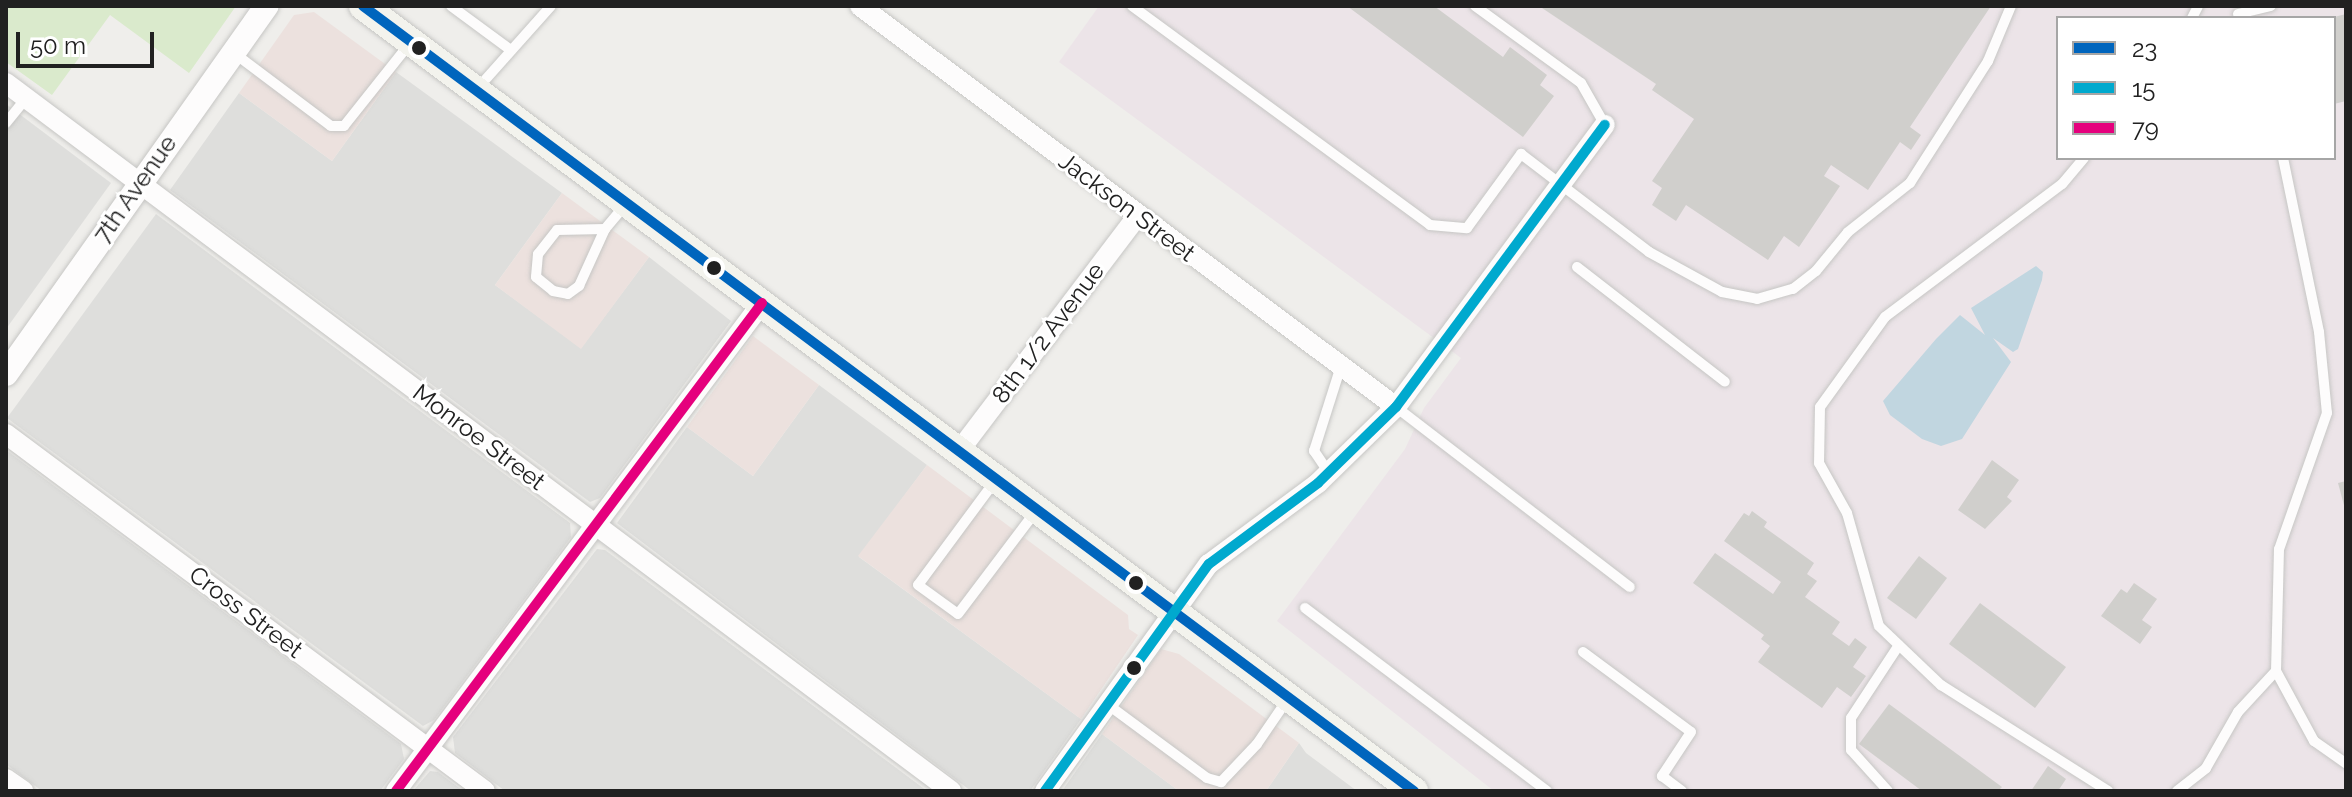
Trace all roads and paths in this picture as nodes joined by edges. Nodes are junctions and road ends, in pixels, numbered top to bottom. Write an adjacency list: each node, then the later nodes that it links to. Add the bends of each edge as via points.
1 (267, 6): 13 (street, 7th Avenue)
2 (363, 6): 11 (main road)
3 (451, 6): 12 (lane)
4 (551, 6): 12 (lane, via 531,33)
5 (860, 6): 24 (street, Jackson Street)
6 (1132, 6): 22 (lane, via 1430,225 1467,228 1521,154)
7 (1475, 6): 18 (lane, via 1581,83)
8 (2011, 6): 22 (lane, via 1988,61 1910,183 1848,232 1816,271 1793,289 1757,299 1722,292 1649,252)
9 (2271, 6): 10 (lane)
10 (2237, 13)
11 (411, 42): 13 (lane, via 344,126 331,126); 15 (main road)
12 (508, 48): 15 (lane)
13 (233, 52): 21 (street, 7th Avenue)
14 (6, 83): 16 (street, Monroe Street)
15 (476, 90): 23 (main road)
16 (26, 98): 17 (lane); 21 (street, Monroe Street)
17 (6, 123)
18 (1605, 125): 22 (street)
19 (2082, 160): 41 (lane, via 2062,184 1885,317 1820,407 1819,463 1847,513 1879,626)
20 (2283, 160): 43 (lane, via 2319,332 2327,413 2279,549)
21 (140, 183): 29 (street, 7th Avenue); 37 (street, Monroe Street)
22 (1559, 183): 31 (street)
23 (627, 203): 25 (lane); 27 (main road)
24 (1138, 215): 28 (street, Jackson Street); 33 (street, 8th 1/2 Avenue)
25 (605, 229): 25 (lane, via 557,230 538,254 536,277 553,291 568,294 590,270)
26 (1577, 267): 30 (lane)
27 (762, 303): 33 (main road); 37 (street)
28 (1341, 366): 31 (street, Jackson Street); 34 (lane, via 1314,451)
29 (6, 374)
30 (1725, 382)
31 (1396, 407): 34 (street); 38 (lane)
32 (6, 434): 46 (street, Cross Street)
33 (959, 451): 35 (main road)
34 (1329, 473): 40 (street, via 1209,564)
35 (996, 479): 36 (main road); 36 (lane, via 918,585 958,614)
36 (1037, 509): 40 (main road)
37 (596, 523): 46 (street); 52 (street, Monroe Street)
38 (1630, 587)
39 (1305, 608): 55 (lane)
40 (1174, 611): 44 (main road); 45 (street)
41 (1899, 645): 57 (lane, via 1851,718 1851,750); 58 (lane, via 1941,685)
42 (1583, 652): 56 (lane, via 1691,732 1662,776)
43 (2276, 671): 47 (lane, via 2314,741); 59 (lane, via 2238,712 2206,768)
44 (1289, 697): 45 (lane, via 1232,776 1221,782 1207,778); 54 (main road)
45 (1107, 704): 53 (street)
46 (429, 748): 50 (street); 51 (street, Cross Street)
47 (2346, 763)
48 (6, 779): 49 (street)
49 (23, 791)
50 (396, 791)
51 (485, 791)
52 (951, 791)
53 (1045, 791)
54 (1414, 791)
55 (1547, 791)
56 (1682, 791)
57 (1888, 791)
58 (2108, 791)
59 (2177, 791)

